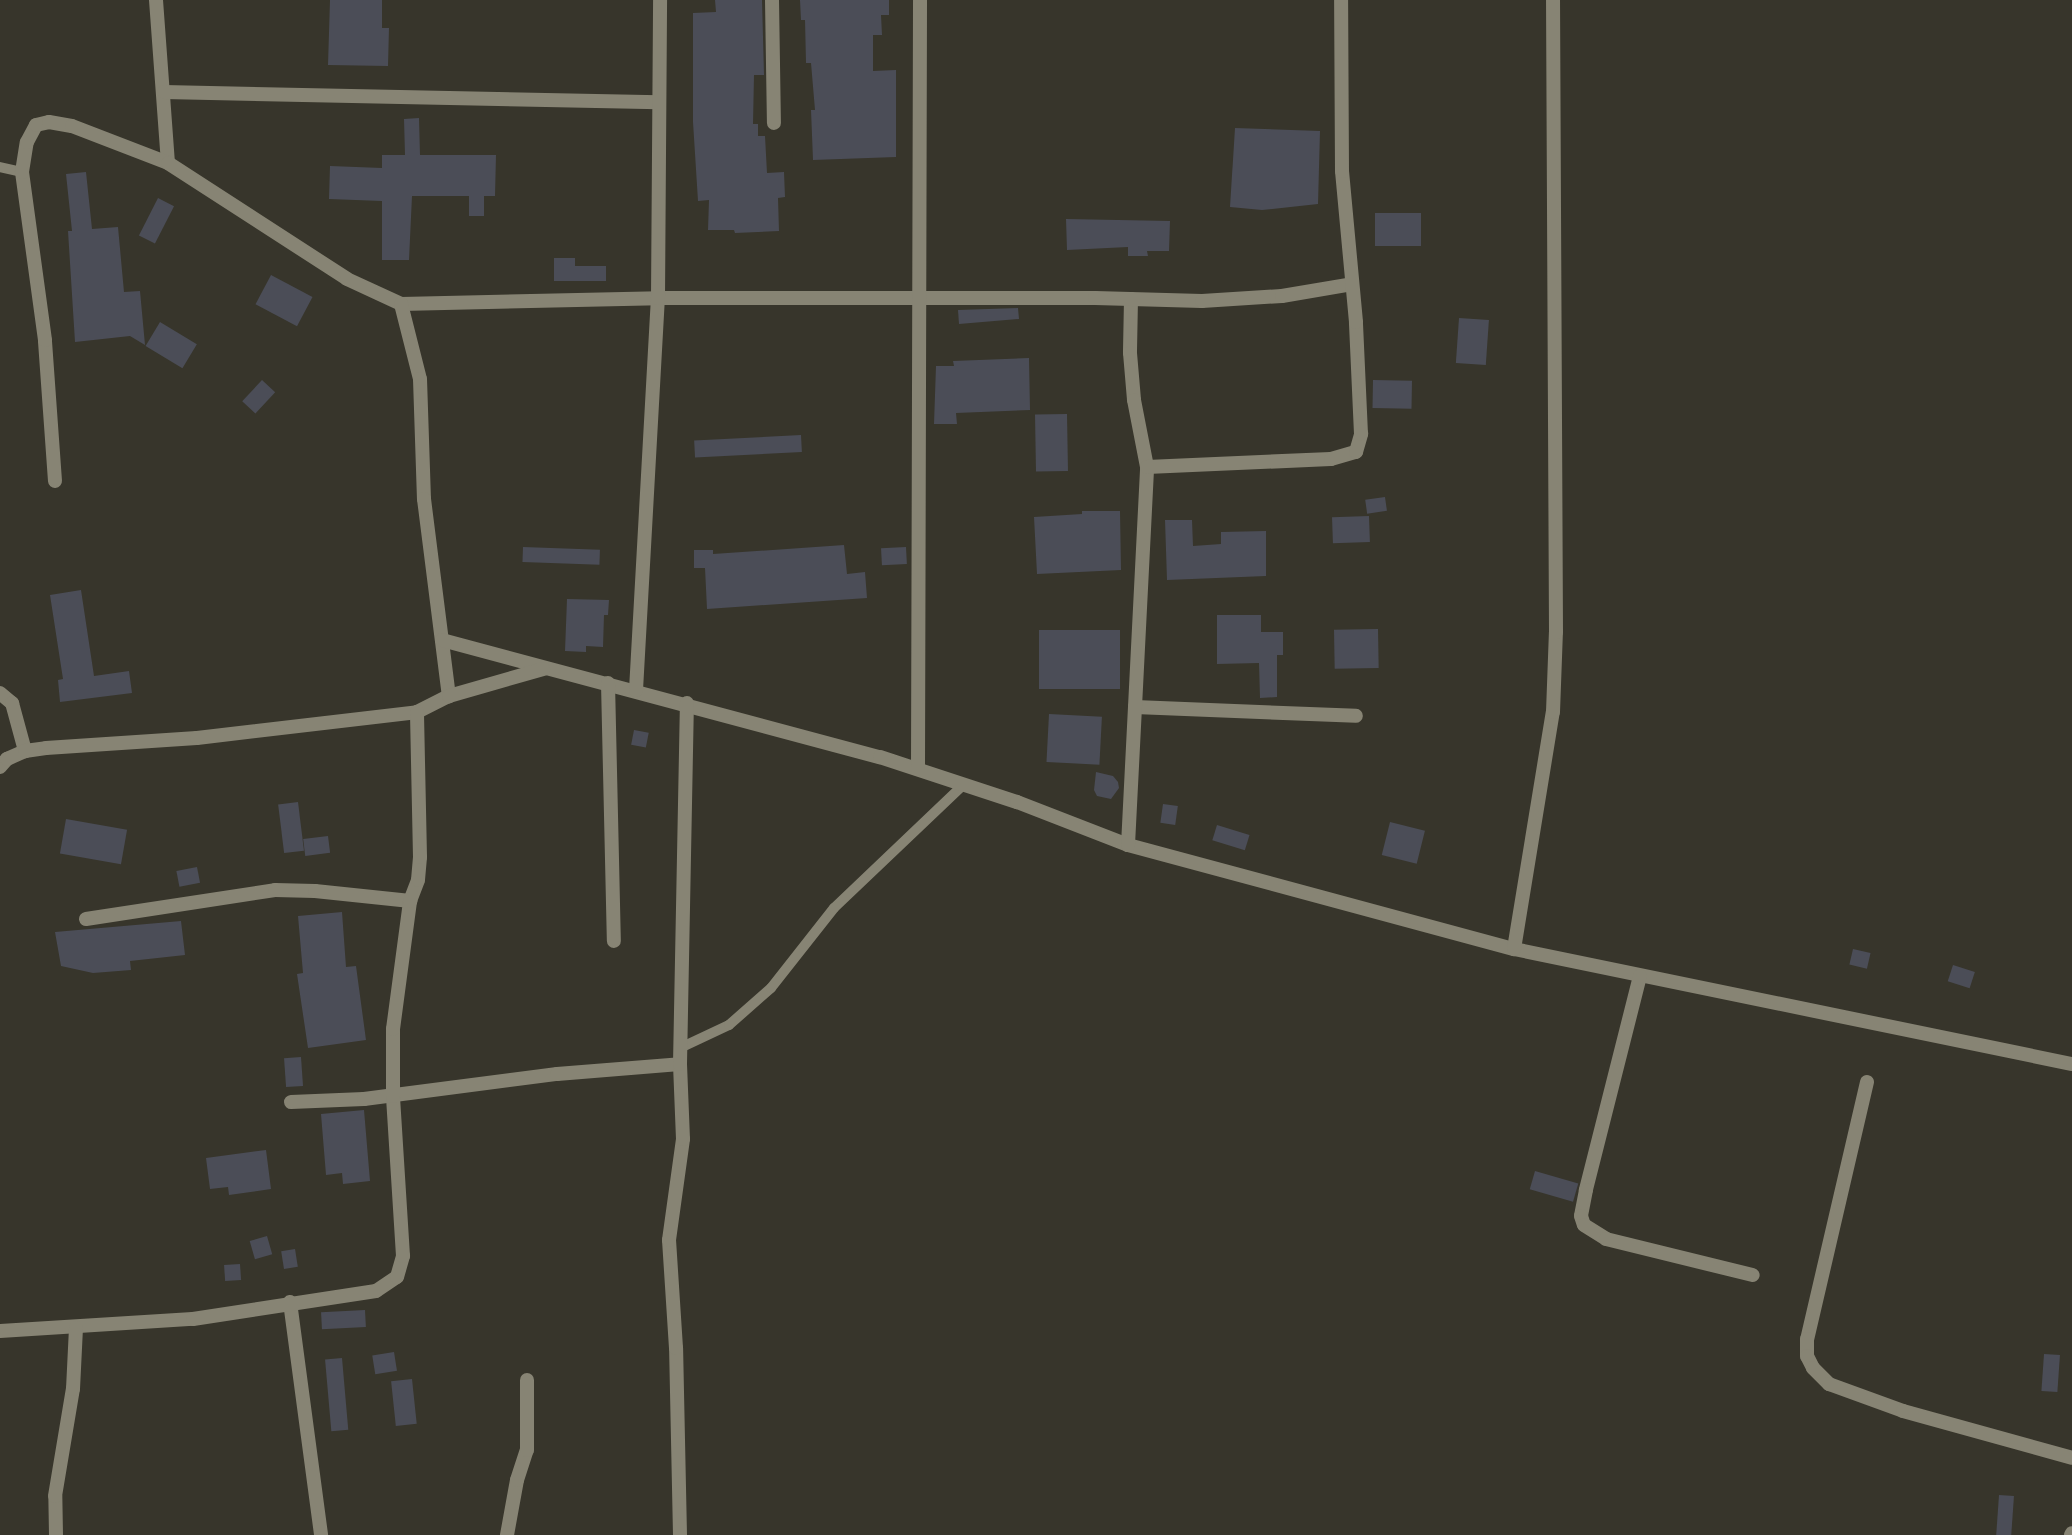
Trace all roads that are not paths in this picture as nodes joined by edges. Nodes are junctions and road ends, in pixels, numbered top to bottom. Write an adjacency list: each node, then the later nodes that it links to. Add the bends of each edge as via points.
1 (156, 0): 7 (street)
2 (660, 0): 8 (street)
3 (772, 0): 9 (street)
4 (920, 0): 15 (street)
5 (1340, 0): 13 (street, via 1342,171)
6 (1553, 0): 38 (street, via 1553,712)
7 (164, 92): 8 (street); 10 (street)
8 (659, 102): 14 (street)
9 (774, 124)
10 (168, 163): 12 (street, via 72,126 49,122 36,125 27,142); 17 (street, via 347,279)
11 (0, 167): 12 (lane)
12 (22, 172): 19 (street, via 45,340)
13 (1352, 284): 16 (street, via 1282,296); 18 (street, via 1361,434 1356,452 1331,459)
14 (658, 298): 15 (street); 17 (street); 23 (street)
15 (919, 298): 16 (street); 32 (street)
16 (1131, 299): 18 (street, via 1134,400)
17 (401, 304): 20 (street, via 420,379 424,499)
18 (1147, 467): 27 (street)
19 (55, 481)
20 (442, 640): 21 (street); 25 (street)
21 (545, 669): 22 (street); 25 (street)
22 (608, 683): 23 (street); 37 (street)
23 (636, 690): 26 (street)
24 (0, 693): 30 (street, via 12,703)
25 (449, 695): 28 (street)
26 (687, 704): 32 (street); 40 (street)
27 (1135, 706): 29 (street); 34 (street)
28 (416, 712): 30 (street, via 197,738); 35 (street, via 420,857)
29 (1356, 716)
30 (25, 751): 31 (street)
31 (0, 767)
32 (918, 769): 33 (street)
33 (964, 784): 34 (street); 40 (lane, via 834,908 771,988 729,1025)
34 (1128, 845): 38 (street)
35 (410, 901): 36 (street, via 275,890); 44 (street, via 393,1029)
36 (86, 919)
37 (614, 941)
38 (1514, 949): 39 (street)
39 (1640, 976): 42 (street); 46 (street, via 1586,1190 1584,1224 1606,1239)
40 (680, 1048): 41 (street)
41 (680, 1064): 44 (street, via 557,1074); 55 (street, via 683,1139 669,1240)
42 (2072, 1064)
43 (1867, 1082): 51 (street, via 1807,1339 1813,1368 1829,1384 1903,1411)
44 (393, 1096): 45 (street); 47 (street, via 403,1256 397,1277 376,1292)
45 (291, 1101)
46 (1753, 1275)
47 (290, 1302): 48 (street, via 193,1319); 53 (street)
48 (76, 1328): 49 (street); 52 (street, via 73,1389 55,1496)
49 (0, 1331)
50 (527, 1380): 54 (street, via 527,1450)
51 (2072, 1458)
52 (56, 1535)
53 (321, 1535)
54 (507, 1535)
55 (680, 1535)

